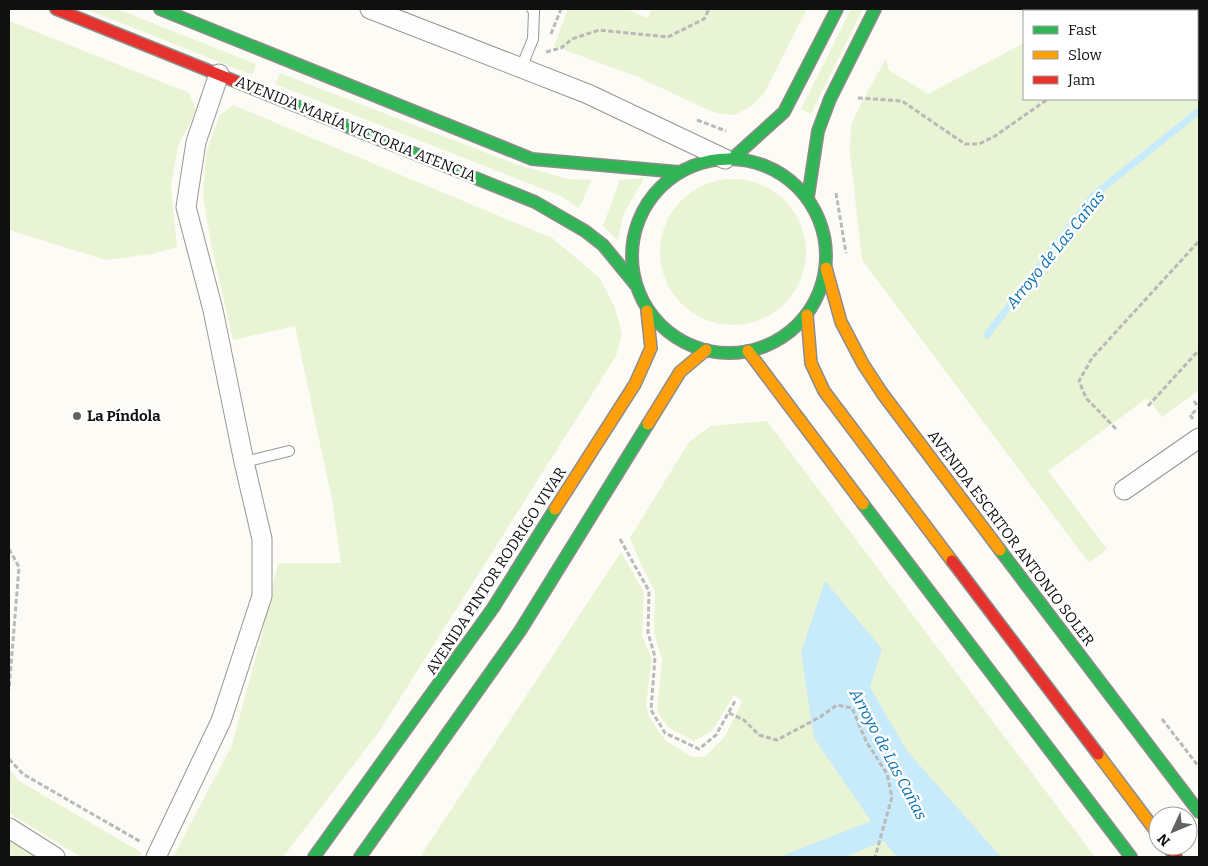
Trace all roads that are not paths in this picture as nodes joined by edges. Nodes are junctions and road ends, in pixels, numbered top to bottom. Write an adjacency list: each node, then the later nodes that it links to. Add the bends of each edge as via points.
1 (56, 9): 8 (main road, AVENIDA MARÍA VICTORIA ATENCIA)
2 (160, 9): 10 (main road, via 532,159)
3 (370, 9): 7 (street)
4 (532, 9): 7 (lane, via 533,39)
5 (836, 9): 9 (main road, via 784,112)
6 (875, 9): 11 (main road, via 830,99 818,131)
7 (525, 59): 9 (street, via 588,94)
8 (219, 74): 13 (main road, AVENIDA MARÍA VICTORIA ATENCIA, via 535,202 603,244); 20 (street, via 196,142 186,207 213,310)
9 (728, 159): 10 (main road, via 705,162); 11 (main road, via 756,163 779,173)
10 (679, 172): 13 (main road, via 658,188 643,209 634,233 631,258)
11 (808, 196): 12 (main road, via 825,239)
12 (826, 268): 15 (main road, via 818,296); 22 (main road, AVENIDA ESCRITOR ANTONIO SOLER, via 841,322 882,393)
13 (635, 284): 14 (main road)
14 (648, 311): 16 (main road, via 670,335); 27 (main road, AVENIDA PINTOR RODRIGO VIVAR, via 651,348 635,384 493,608)
15 (807, 316): 17 (main road, via 791,332 762,348); 23 (main road, via 811,363 824,391)
16 (706, 350): 17 (main road, via 729,354); 28 (main road, via 680,372 520,631)
17 (748, 351): 29 (main road)
18 (1199, 438): 21 (street)
19 (289, 452): 20 (lane)
20 (244, 462): 25 (street, via 262,539 262,596 221,721)
21 (1124, 490)
22 (1199, 812)
23 (1148, 821)
24 (9, 828): 26 (street)
25 (158, 855)
26 (56, 857)
27 (314, 857)
28 (360, 857)
29 (1131, 857)

